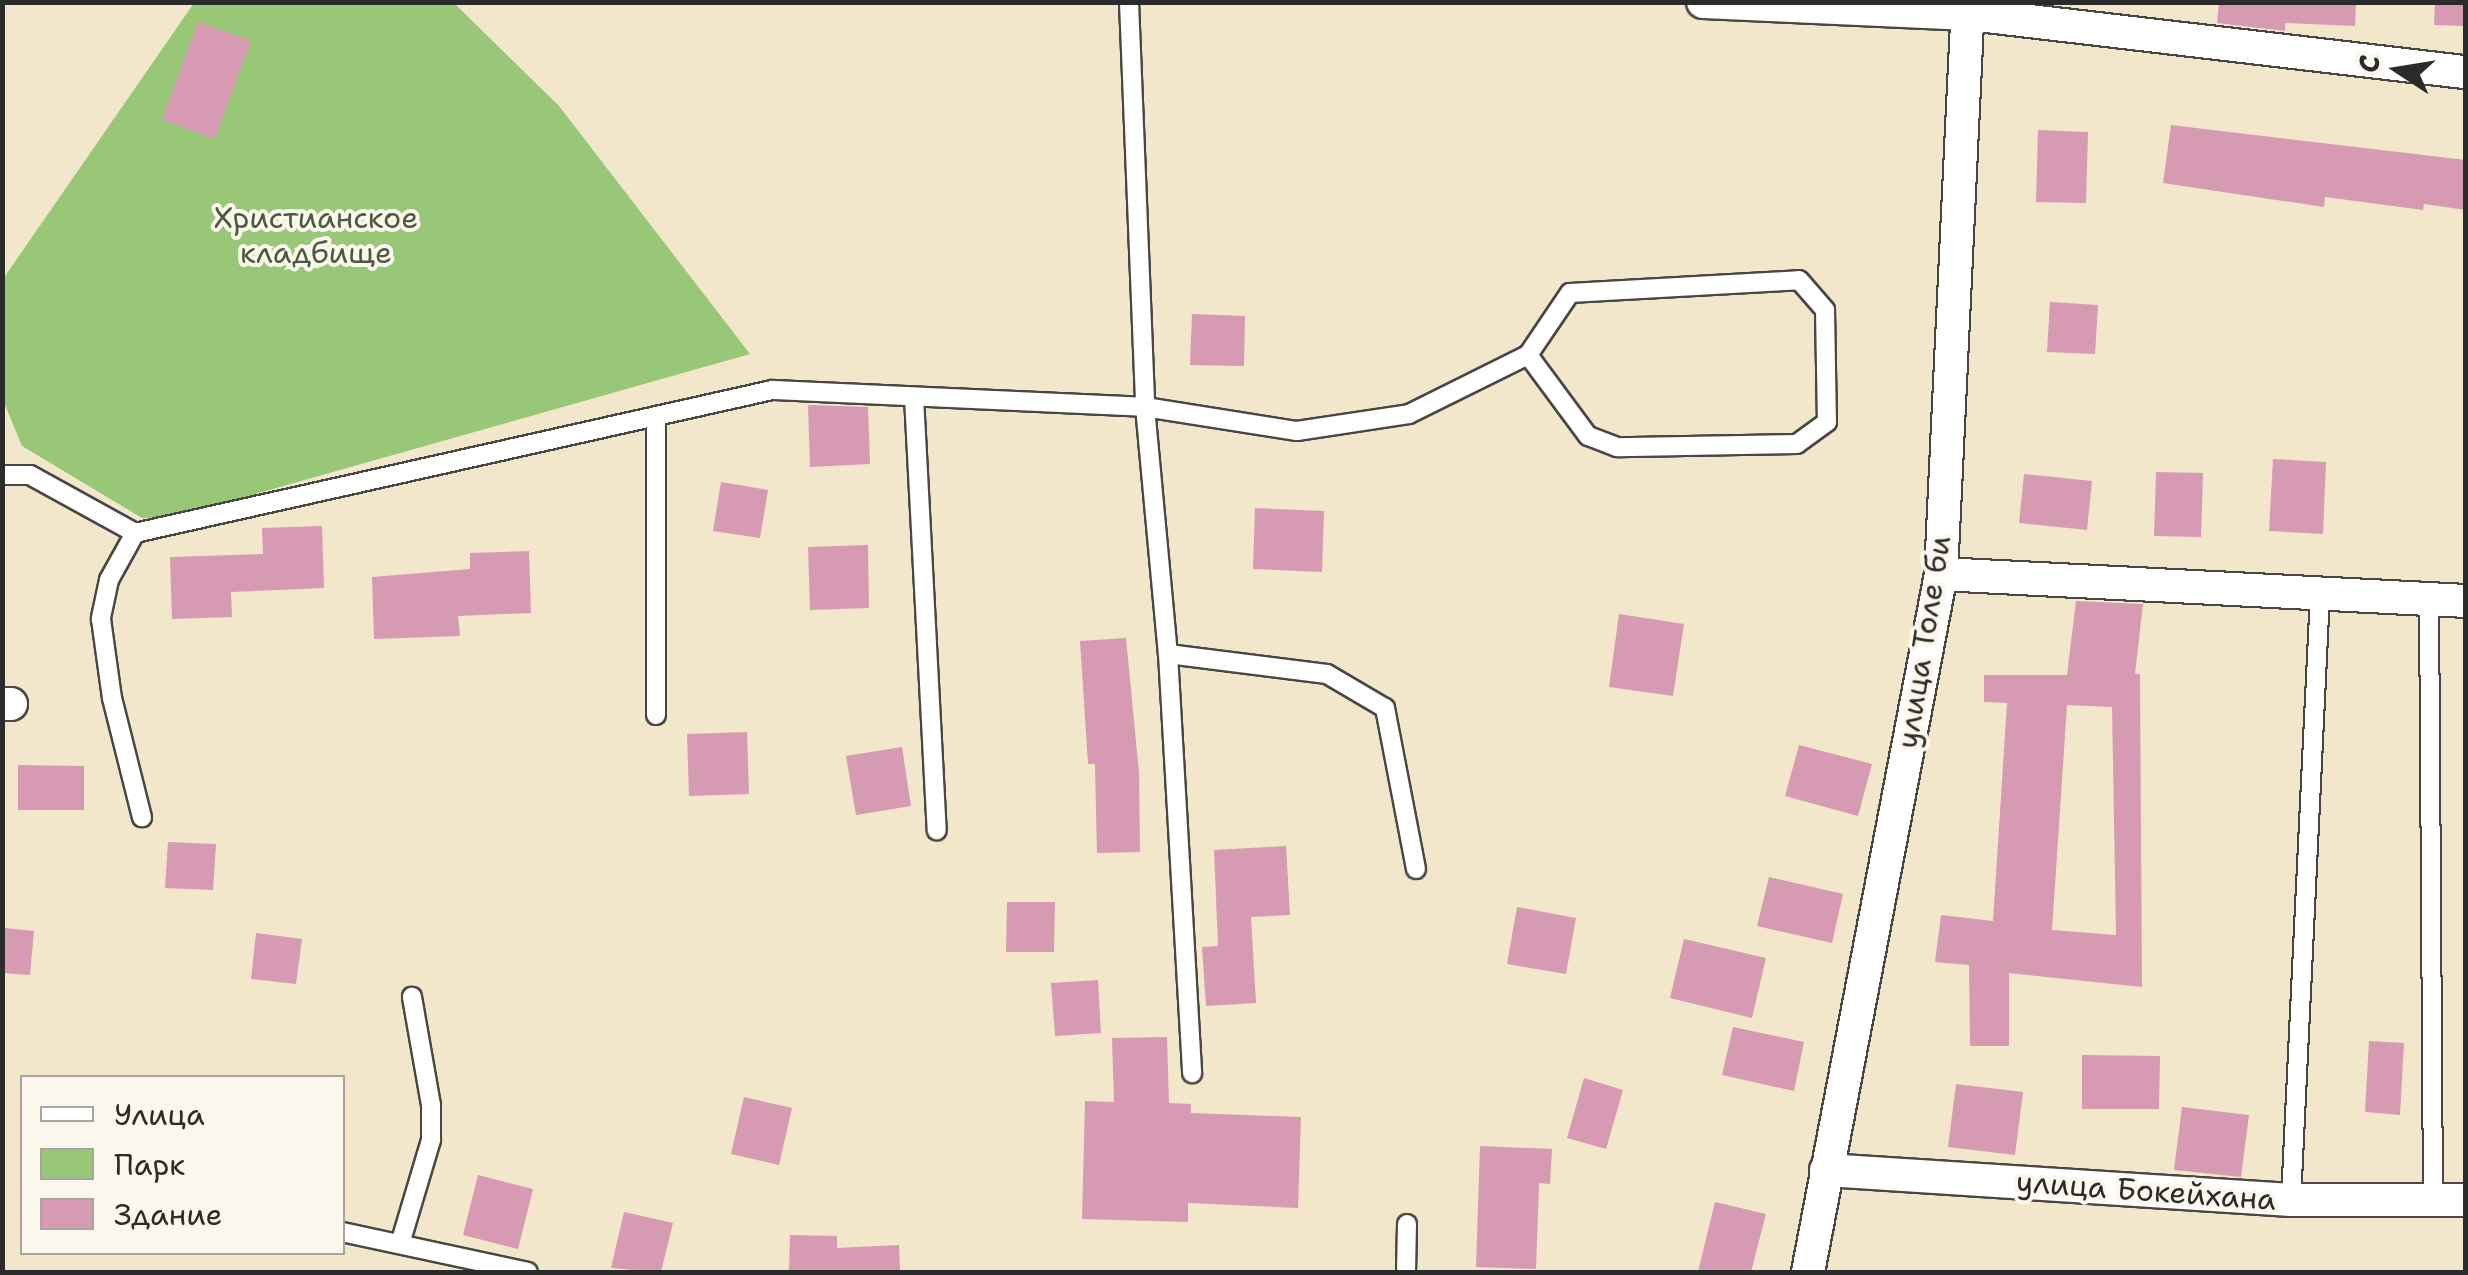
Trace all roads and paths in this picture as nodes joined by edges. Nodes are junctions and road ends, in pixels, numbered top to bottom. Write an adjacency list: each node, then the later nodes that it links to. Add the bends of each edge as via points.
1 (1128, 2): 7 (lane)
2 (1703, 2): 3 (street)
3 (1970, 8): 4 (street); 11 (street, улица Толе би)
4 (2466, 72)
5 (1528, 355): 5 (lane, via 1588,436 1617,447 1796,444 1827,422 1825,310 1799,280 1570,294); 7 (lane, via 1409,414 1298,431)
6 (914, 397): 7 (lane); 8 (lane, via 772,390); 18 (lane)
7 (1145, 407): 15 (lane)
8 (656, 416): 10 (lane); 16 (lane)
9 (2, 475): 10 (lane, via 30,475)
10 (134, 533): 17 (lane, via 109,580 101,619 112,698)
11 (1941, 574): 12 (street); 22 (street, улица Толе би)
12 (2320, 593): 13 (street); 23 (lane)
13 (2429, 599): 14 (street); 24 (lane)
14 (2466, 601)
15 (1168, 654): 19 (lane, via 1327,674 1385,708); 21 (lane)
16 (656, 715)
17 (142, 817)
18 (937, 830)
19 (1416, 868)
20 (412, 997): 27 (lane, via 431,1140)
21 (1192, 1073)
22 (1826, 1170): 23 (street, улица Бокейхана); 30 (street, улица Толе би)
23 (2290, 1200): 24 (street, улица Бокейхана)
24 (2449, 1200)
25 (1406, 1224): 29 (lane)
26 (345, 1233): 27 (lane)
27 (400, 1244): 28 (lane)
28 (528, 1272)
29 (1406, 1272)
30 (1808, 1272)

